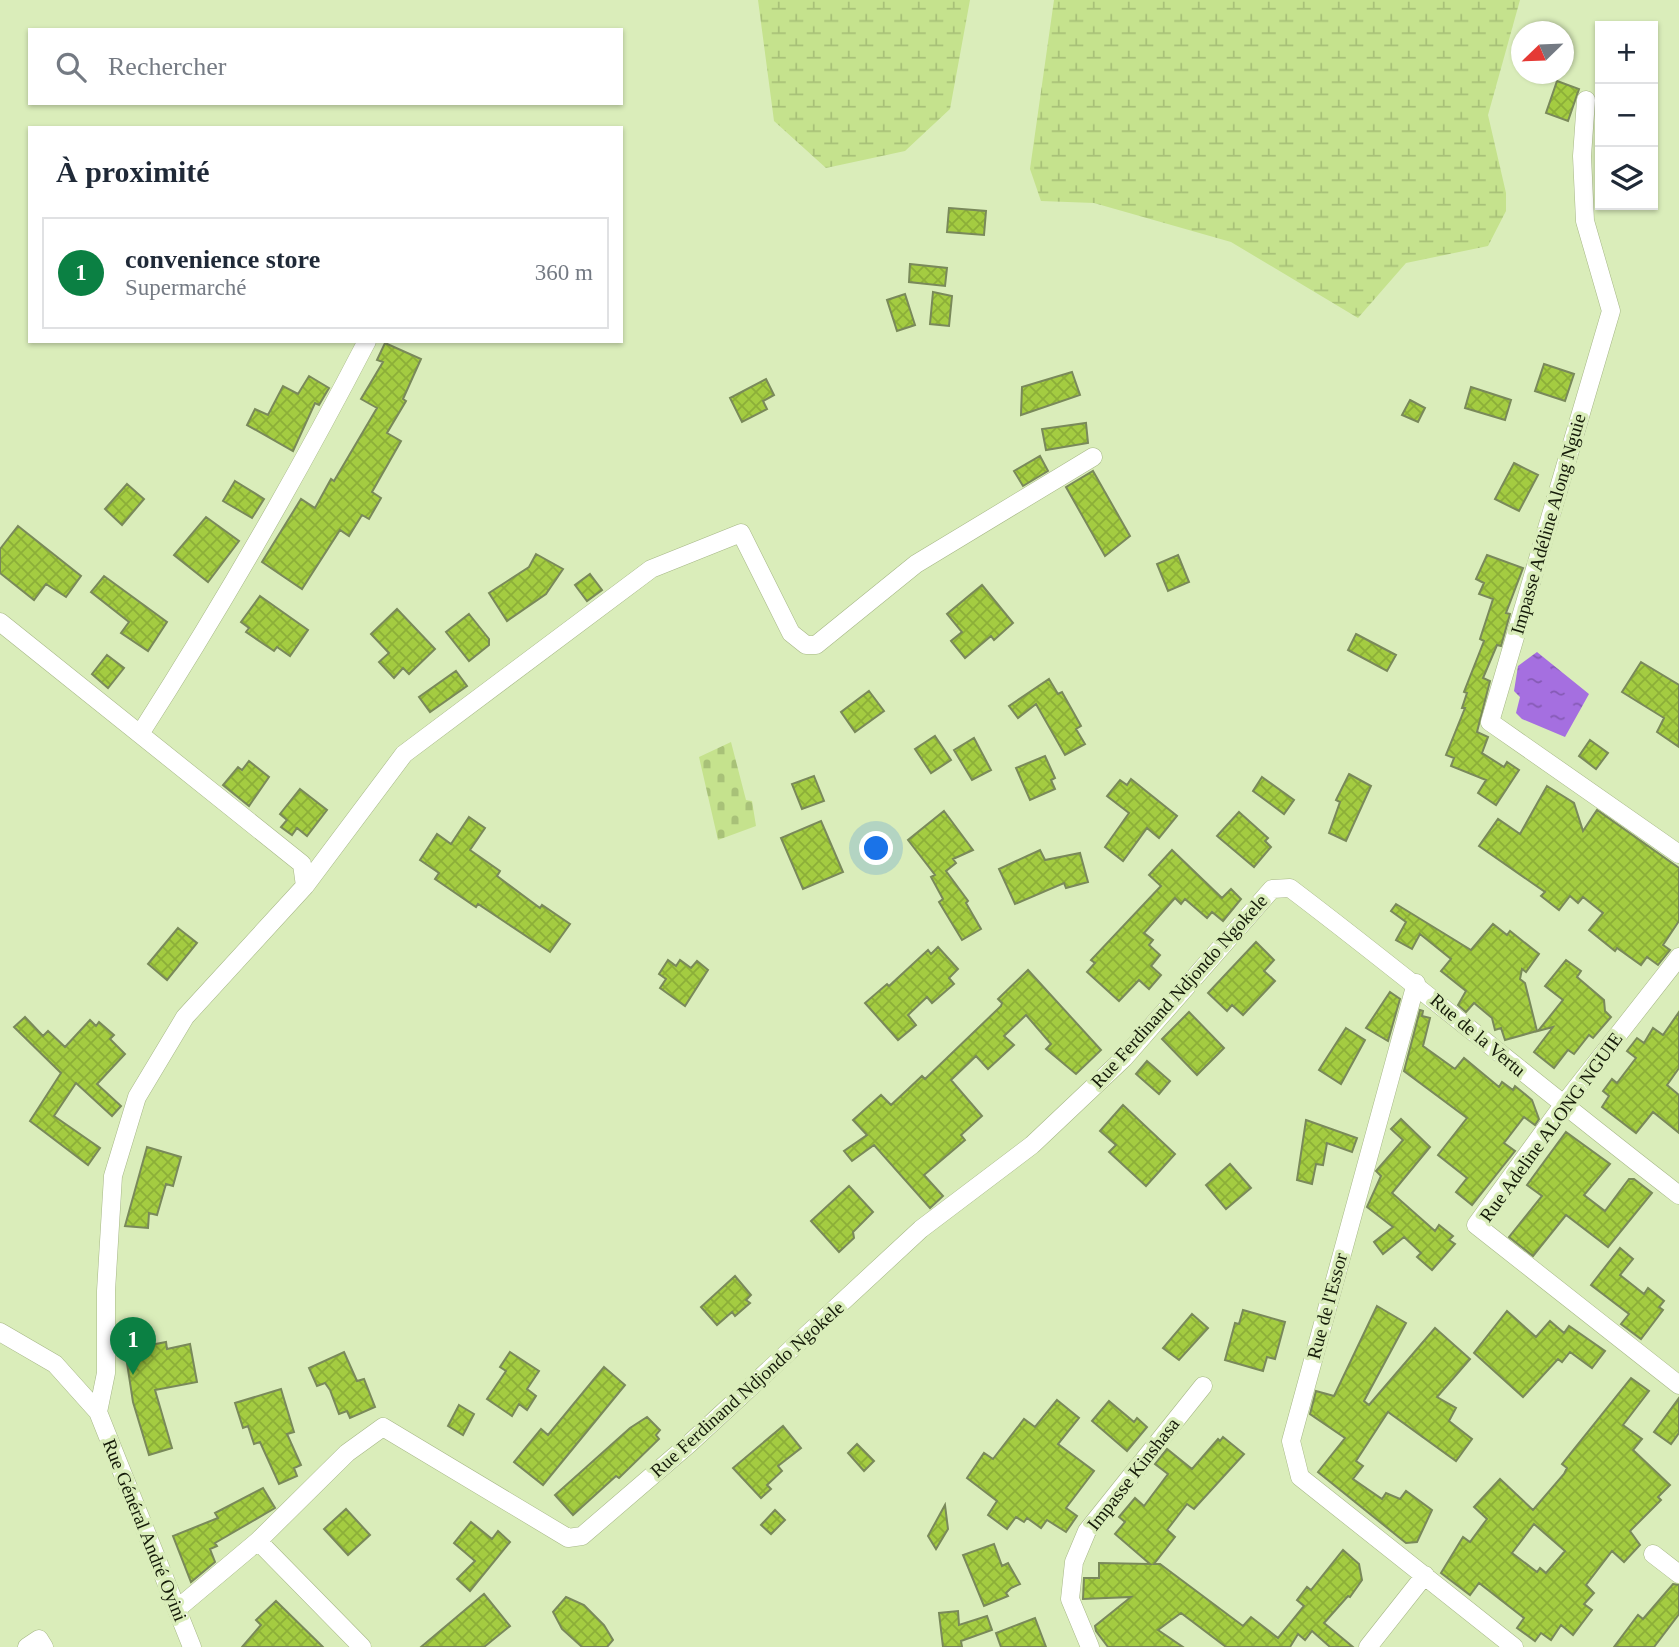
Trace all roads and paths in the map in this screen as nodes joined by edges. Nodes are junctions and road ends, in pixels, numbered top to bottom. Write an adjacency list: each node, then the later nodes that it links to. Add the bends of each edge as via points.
1 (1586, 100): 6 (street, Impasse Adéline Along Nguie, via 1582,156 1585,221 1611,311 1490,722)
2 (366, 343): 5 (street, via 215,617)
3 (1093, 457): 7 (street, via 916,564 816,645 800,642 791,633 741,533 651,569 404,754)
4 (0, 622): 5 (street)
5 (140, 734): 7 (street, via 302,864)
6 (1679, 855)
7 (305, 886): 16 (street, via 186,1017 137,1097 113,1176 106,1373)
8 (1272, 889): 10 (street, Rue de la Vertu, via 1290,888); 17 (street, Rue Ferdinand Ndjondo Ngokele, via 1124,1058 1032,1145 921,1229 689,1444 582,1536 568,1538 383,1427 347,1453)
9 (1679, 957): 11 (street, Rue Adeline ALONG NGUIE)
10 (1416, 983): 11 (street, Rue de la Vertu); 20 (street, Rue de l'Essor, via 1291,1441 1300,1477)
11 (1563, 1105): 12 (street, Rue de la Vertu); 14 (street, Rue Adeline ALONG NGUIE, via 1476,1225)
12 (1679, 1195)
13 (0, 1332): 16 (street, via 55,1364)
14 (1679, 1385)
15 (1203, 1386): 26 (street, Impasse Kinshasa, via 1087,1531 1074,1562 1070,1599)
16 (98, 1412): 21 (street, Rue Général André Oyini)
17 (258, 1541): 21 (street, Rue Ferdinand Ndjondo Ngokele); 25 (street)
18 (1653, 1554): 19 (street)
19 (1679, 1574)
20 (1425, 1575): 27 (street); 28 (street, Rue de l'Essor)
21 (177, 1609): 24 (street, Rue Général André Oyini)
22 (27, 1647): 23 (street, via 39,1639)
23 (44, 1647)
24 (192, 1647)
25 (362, 1647)
26 (1090, 1647)
27 (1368, 1647)
28 (1514, 1647)

